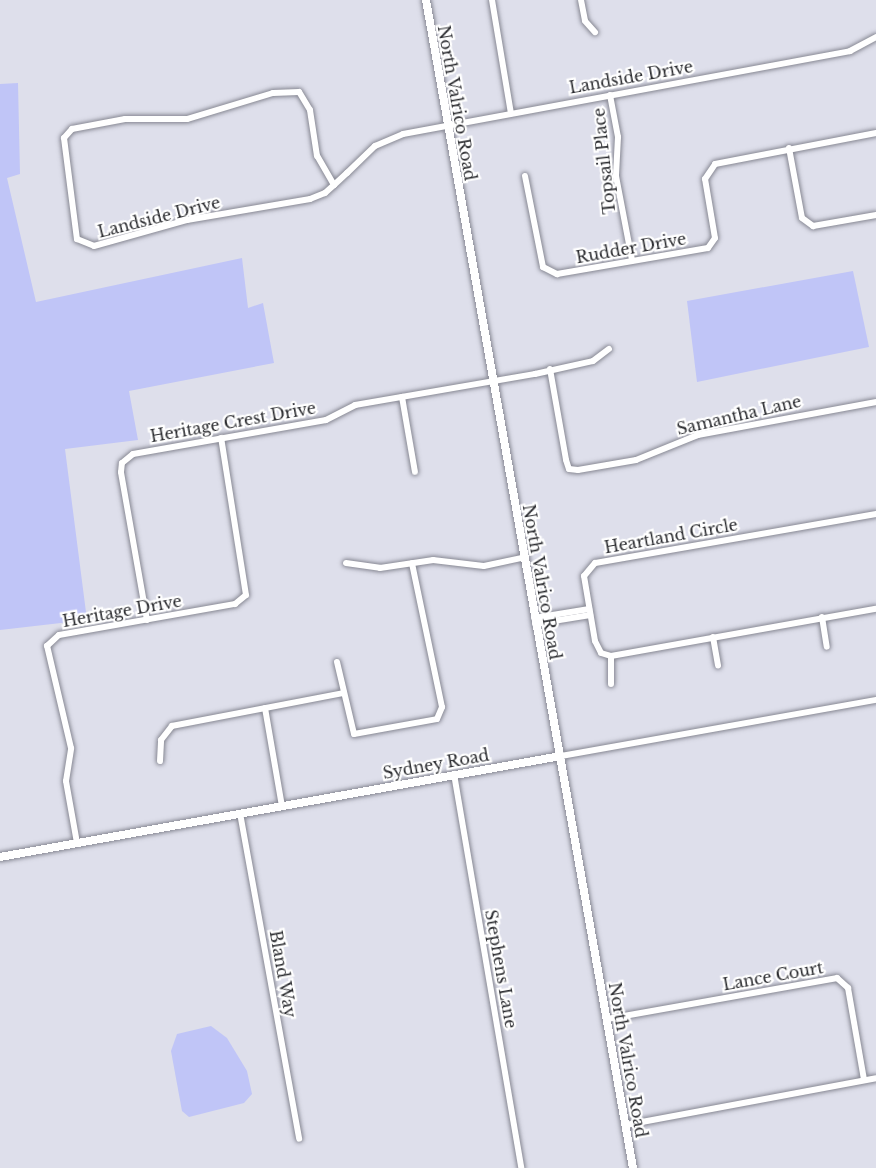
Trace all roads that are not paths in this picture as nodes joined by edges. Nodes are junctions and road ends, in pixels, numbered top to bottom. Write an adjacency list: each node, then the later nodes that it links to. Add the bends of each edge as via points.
1 (426, 0): 8 (street, North Valrico Road)
2 (492, 0): 7 (street)
3 (581, 0): 4 (street, via 585,21)
4 (595, 32)
5 (876, 37): 6 (street, Landside Drive, via 850,51)
6 (610, 95): 7 (street, Landside Drive); 14 (street, Topsail Place, via 618,137 616,176)
7 (511, 113): 8 (street, Landside Drive)
8 (447, 125): 12 (street, Landside Drive, via 375,146); 17 (street, North Valrico Road)
9 (876, 133): 10 (street, Rudder Drive)
10 (789, 148): 13 (street, via 802,218 813,226); 14 (street, Rudder Drive, via 715,164 705,179 715,238 708,248)
11 (525, 176): 14 (street, Rudder Drive, via 543,267 557,274)
12 (334, 185): 12 (street, Landside Drive, via 310,199 188,220 129,241 84,245 76,234 64,138 72,129 125,119 187,119 273,93 300,92 310,110 317,156)
13 (876, 215)
14 (632, 260)
15 (609, 350): 16 (street, Heritage Crest Drive, via 593,361)
16 (550, 369): 17 (street, Heritage Crest Drive); 19 (street, Samantha Lane, via 566,460 570,469 578,470 636,460 698,435)
17 (493, 382): 18 (street, Heritage Crest Drive); 23 (street, North Valrico Road)
18 (402, 397): 20 (street, Heritage Crest Drive, via 355,405 326,420); 21 (street)
19 (876, 402)
20 (221, 438): 29 (street, Heritage Drive, via 246,595 235,604); 29 (street, Heritage Crest Drive, via 133,454 122,463)
21 (415, 472)
22 (876, 514): 27 (street, Heartland Circle, via 595,563 584,576)
23 (523, 558): 25 (street, via 484,566); 30 (street, North Valrico Road)
24 (346, 563): 25 (street, via 380,568)
25 (412, 563): 37 (street, via 442,707 437,719 354,734)
26 (876, 609): 28 (street)
27 (590, 612): 30 (street); 33 (street, Heartland Circle, via 595,642 601,653)
28 (822, 617): 31 (street); 32 (street)
29 (147, 620): 45 (street, Heritage Drive, via 59,635 47,646 71,748 66,781)
30 (535, 621): 40 (street, North Valrico Road)
31 (713, 637): 33 (street); 35 (street)
32 (827, 647)
33 (611, 656): 36 (street)
34 (337, 662): 37 (street)
35 (718, 666)
36 (611, 684)
37 (344, 693): 39 (street)
38 (876, 700): 40 (street, Sydney Road)
39 (265, 708): 41 (street, via 172,726 161,740); 43 (street)
40 (561, 756): 42 (street, Sydney Road); 47 (street, North Valrico Road)
41 (160, 761)
42 (454, 774): 43 (street, Sydney Road); 52 (street, Stephens Lane)
43 (282, 806): 44 (street, Sydney Road)
44 (240, 813): 45 (street, Sydney Road); 51 (street, Bland Way)
45 (77, 843): 46 (street, Sydney Road)
46 (0, 857)
47 (607, 1019): 49 (street, Lance Court, via 837,978 848,988); 50 (street, North Valrico Road)
48 (876, 1078): 49 (street)
49 (864, 1080): 50 (street)
50 (626, 1125): 53 (street, North Valrico Road)
51 (299, 1139)
52 (521, 1168)
53 (633, 1168)

